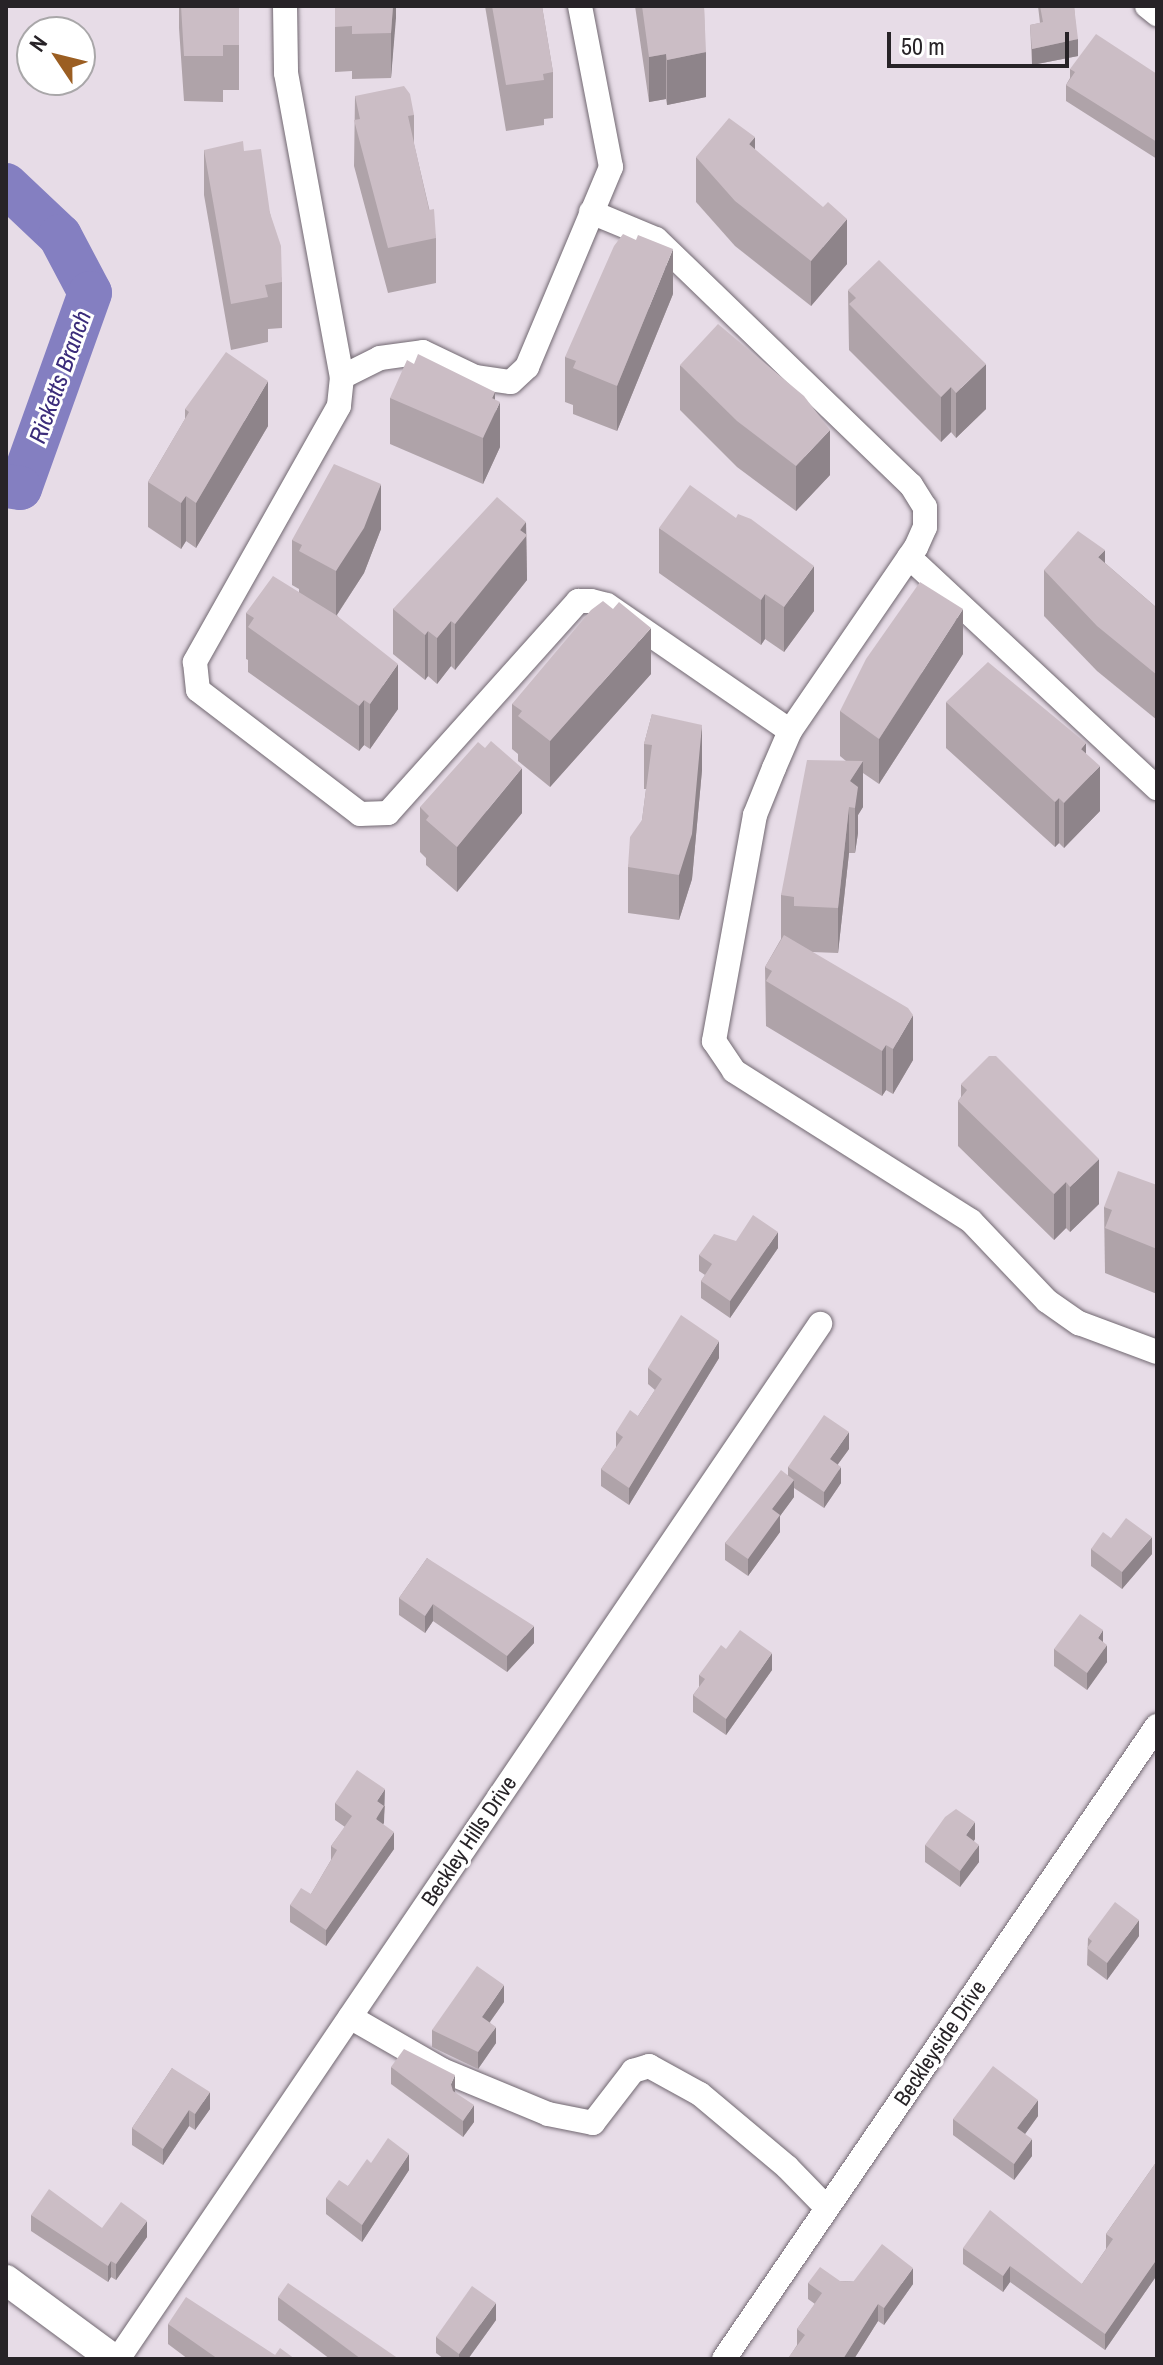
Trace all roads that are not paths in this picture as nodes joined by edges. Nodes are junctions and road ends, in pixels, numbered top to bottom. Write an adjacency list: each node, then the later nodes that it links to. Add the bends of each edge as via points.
1 (285, 6): 6 (street, via 286,73)
2 (580, 6): 5 (street, via 611,167)
3 (1146, 6): 4 (street)
4 (1157, 14)
5 (591, 212): 6 (street, via 541,344 511,382 475,377 423,352 380,358); 7 (street, via 656,239 911,485 925,507 925,527)
6 (342, 377): 8 (street, via 339,406 195,662 198,690 360,814 388,813 578,601 591,601 607,605)
7 (909, 557): 8 (street); 9 (street)
8 (790, 731): 11 (street, via 755,815 714,1041 724,1058 734,1071 971,1221 1047,1301 1079,1323)
9 (1157, 788)
10 (820, 1324): 13 (street, Beckley Hills Drive)
11 (1157, 1352)
12 (1157, 1726): 14 (street, Beckleyside Drive)
13 (350, 2017): 14 (street, via 442,2070 548,2114 593,2123 633,2071 649,2066 700,2094); 16 (street, Beckley Hills Drive)
14 (827, 2208): 17 (street, Beckleyside Drive)
15 (6, 2280): 16 (main road)
16 (116, 2359)
17 (724, 2359)

